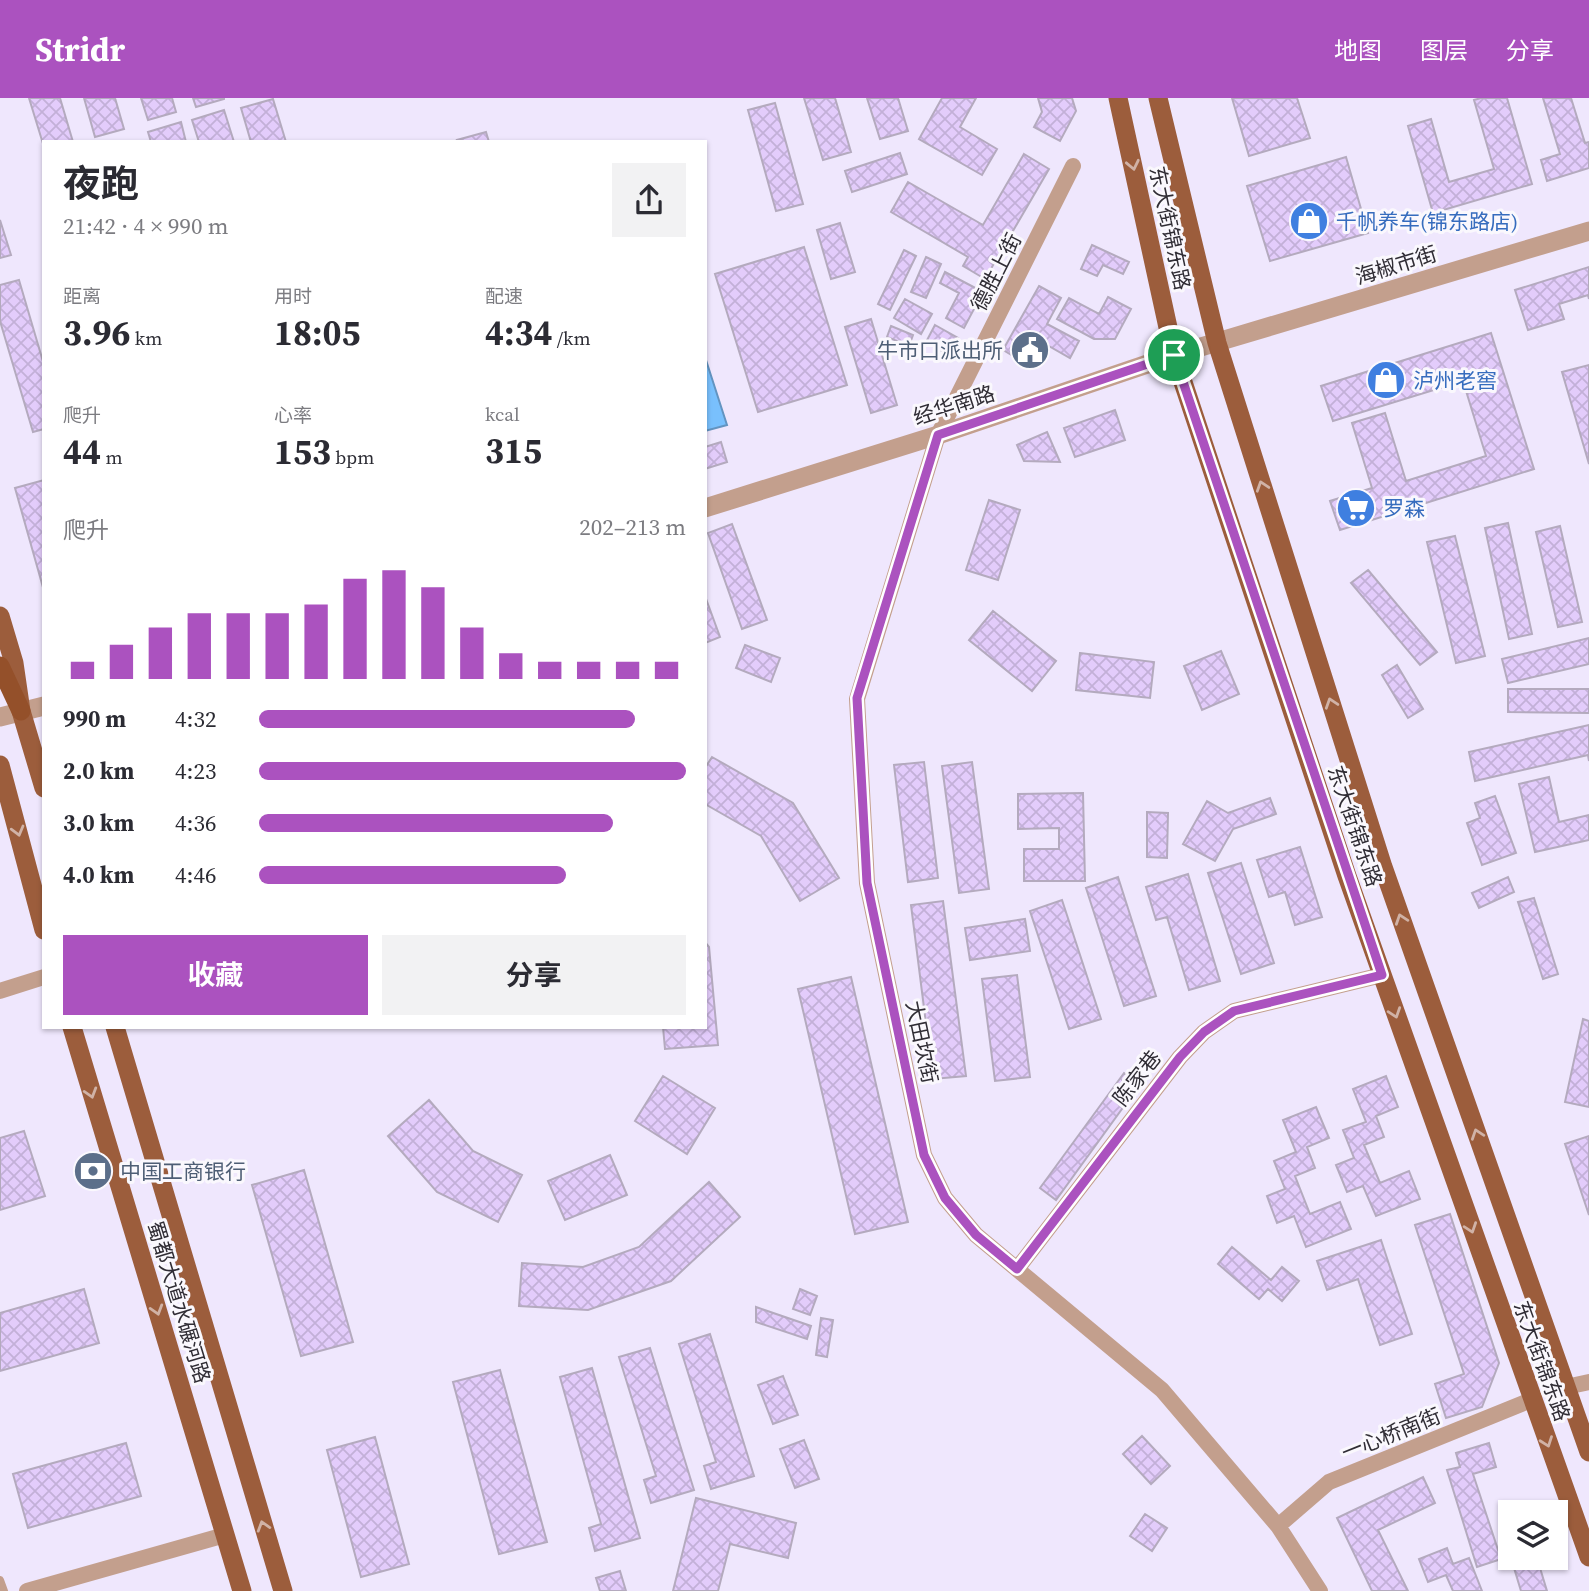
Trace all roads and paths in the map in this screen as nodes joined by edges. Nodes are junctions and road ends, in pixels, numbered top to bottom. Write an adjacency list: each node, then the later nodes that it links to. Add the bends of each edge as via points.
1 (1118, 98): 6 (main road, 东大街锦东路, one-way to 6)
2 (1158, 98): 5 (main road, 东大街锦东路)
3 (1073, 166): 7 (street, 德胜上街)
4 (1589, 231): 5 (street, 海椒市街)
5 (1217, 343): 6 (street, 经华南路); 24 (main road, 东大街锦东路, one-way to 5, via 1383,867)
6 (1174, 355): 7 (street, 经华南路); 17 (main road, 东大街锦东路)
7 (938, 435): 8 (street, 经华南路); 22 (street, 大田坎街, via 857,698 867,883 924,1155 945,1198 976,1235)
8 (707, 507)
9 (0, 616): 12 (main road, via 15,663)
10 (0, 666): 12 (highway)
11 (42, 706): 12 (street)
12 (21, 711): 13 (street); 15 (main road)
13 (0, 718)
14 (0, 765): 16 (main road, one-way to 16)
15 (42, 781)
16 (42, 922)
17 (1382, 975): 22 (street, 陈家巷, via 1234,1011 1204,1032); 25 (main road, 东大街锦东路, one-way to 25)
18 (42, 978): 19 (street)
19 (0, 991)
20 (73, 1029): 28 (main road, 蜀都大道水碾河路, one-way to 28)
21 (116, 1029): 34 (main road, 蜀都大道水碾河路, one-way to 21)
22 (1017, 1269): 27 (street, 大田坎街, via 1162,1390)
23 (1589, 1382): 24 (street)
24 (1566, 1387): 26 (main road, 东大街锦东路)
25 (1531, 1400): 27 (street, 一心桥南街, via 1329,1482); 29 (main road, 东大街锦东路, one-way to 29)
26 (1589, 1452)
27 (1278, 1526): 35 (street, 大田坎街)
28 (225, 1535): 32 (street); 33 (main road, 蜀都大道水碾河路)
29 (1589, 1557)
30 (0, 1580): 31 (lane)
31 (4, 1591)
32 (27, 1591)
33 (242, 1591)
34 (283, 1591)
35 (1320, 1591)

